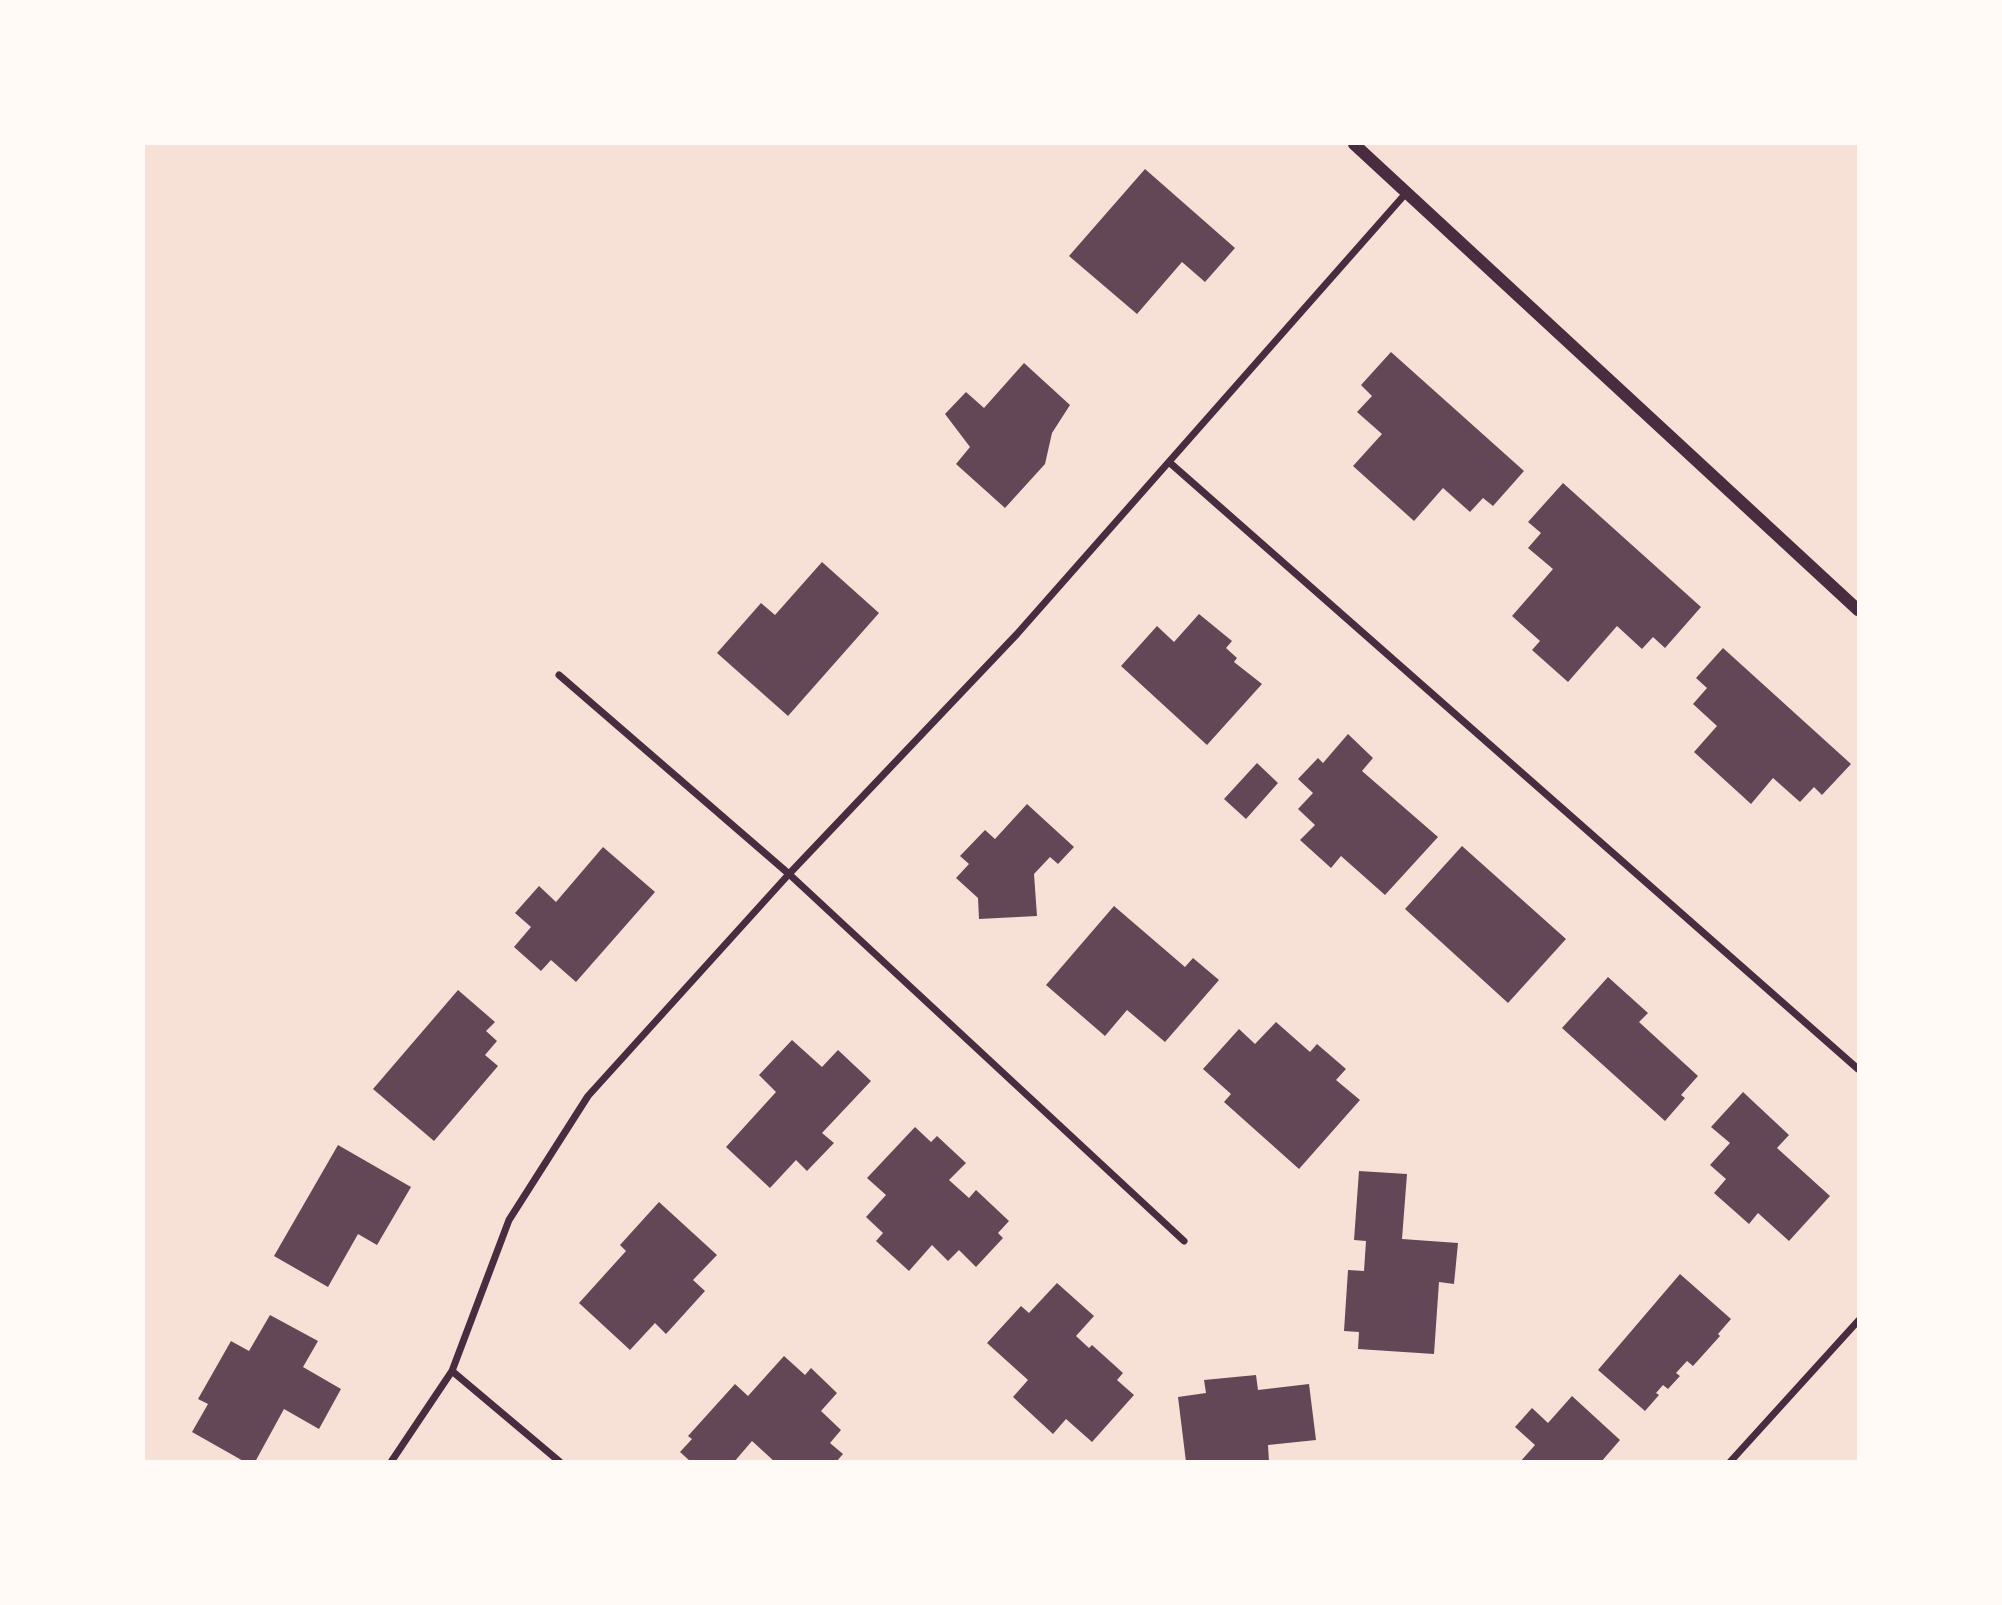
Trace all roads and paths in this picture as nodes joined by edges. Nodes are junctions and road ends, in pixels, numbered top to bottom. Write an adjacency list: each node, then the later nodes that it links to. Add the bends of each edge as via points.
1 (1354, 144): 2 (street)
2 (1407, 192): 3 (street); 4 (street)
3 (1169, 462): 6 (street, via 1017,634); 7 (street)
4 (1858, 610)
5 (559, 675): 6 (street)
6 (789, 874): 8 (street); 10 (street, via 588,1096 509,1220)
7 (1858, 1069)
8 (1184, 1241)
9 (1858, 1321): 13 (street)
10 (452, 1371): 11 (street); 12 (street)
11 (391, 1461)
12 (560, 1461)
13 (1730, 1461)

